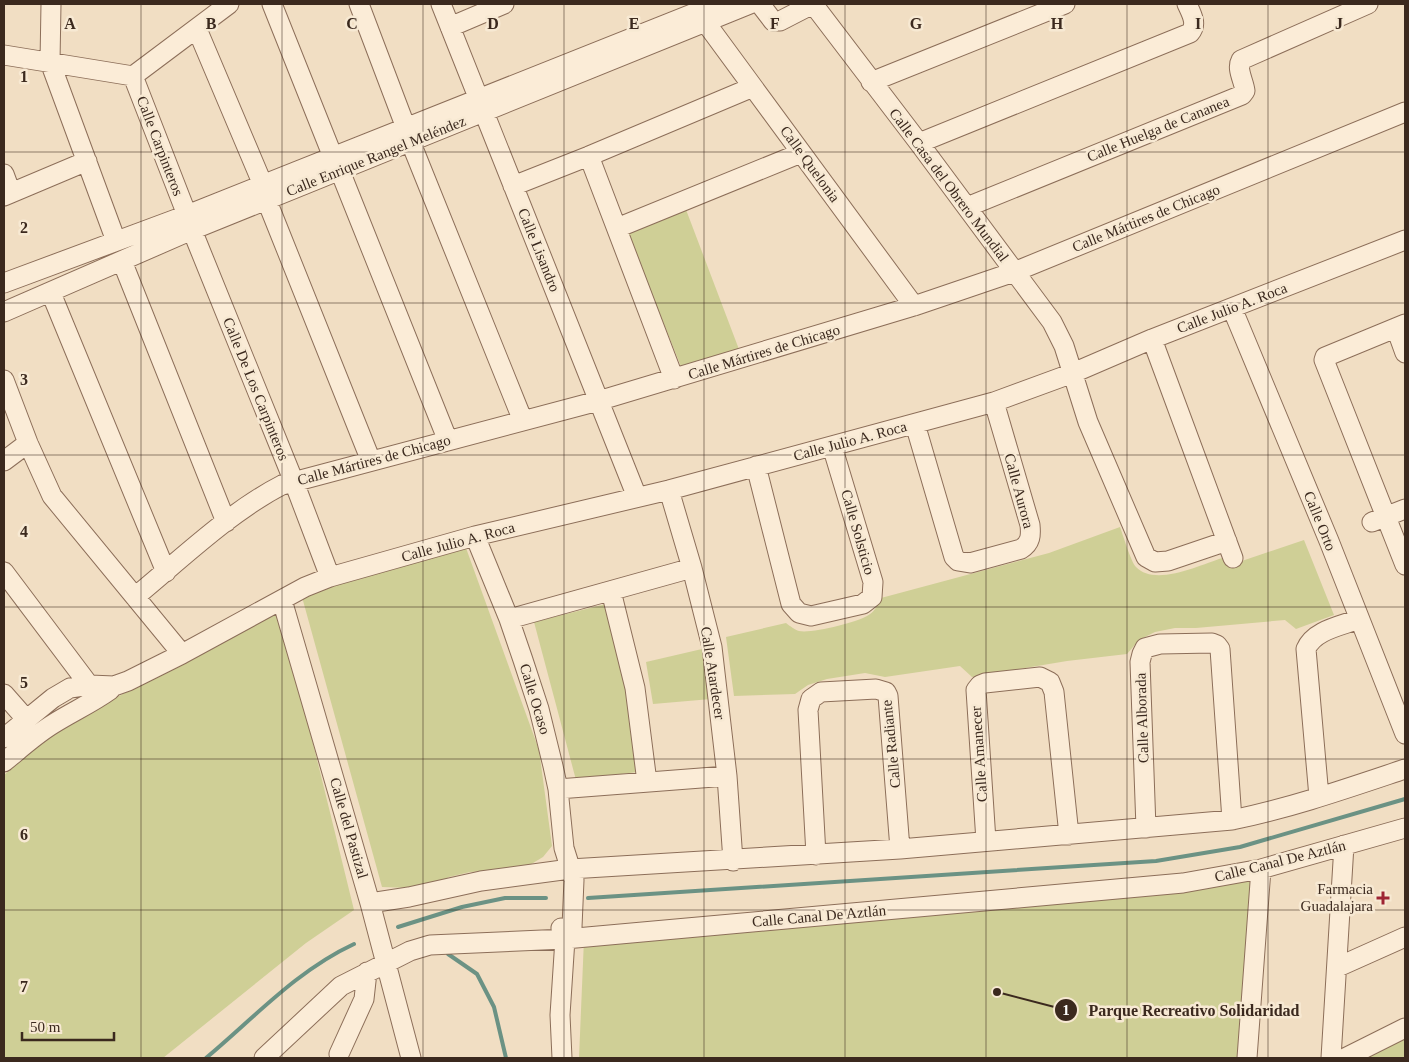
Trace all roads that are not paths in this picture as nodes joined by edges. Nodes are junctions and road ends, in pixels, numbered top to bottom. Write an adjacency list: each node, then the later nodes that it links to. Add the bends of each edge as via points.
1 (50, 4): 18 (street)
2 (230, 4): 16 (street)
3 (272, 4): 29 (street)
4 (359, 4): 24 (street)
5 (440, 4): 15 (street, Calle Lisandro)
6 (504, 4): 15 (street)
7 (717, 4): 14 (street, Calle Enrique Rangel Meléndez)
8 (750, 4): 14 (street, Calle Enrique Rangel Meléndez)
9 (760, 4): 10 (street, via 773,21 780,21)
10 (813, 4): 20 (street, Calle Casa del Obrero Mundial)
11 (1065, 4): 20 (street)
12 (1187, 4): 25 (street, via 1194,22 1190,33)
13 (1368, 4): 34 (street, Calle Huelga de Cananea, via 1241,60 1239,68 1245,91 1242,95)
14 (698, 13): 21 (street, Calle Quelonia); 22 (street, Calle Enrique Rangel Meléndez)
15 (450, 27): 22 (street, Calle Lisandro)
16 (197, 29): 19 (street); 32 (street)
17 (4, 55): 18 (street)
18 (50, 62): 19 (street); 28 (street)
19 (133, 76): 35 (street, Calle Carpinteros)
20 (871, 82): 25 (street, Calle Casa del Obrero Mundial)
21 (753, 87): 26 (street, Calle Quelonia); 27 (street)
22 (481, 106): 24 (street, Calle Enrique Rangel Meléndez); 31 (street, Calle Lisandro)
23 (1405, 112): 40 (street, Calle Mártires de Chicago)
24 (408, 135): 29 (street, Calle Enrique Rangel Meléndez); 54 (street)
25 (919, 143): 34 (street, Calle Casa del Obrero Mundial)
26 (801, 152): 36 (street); 43 (street, Calle Quelonia)
27 (589, 156): 31 (street); 36 (street)
28 (87, 161): 33 (street); 38 (street)
29 (336, 164): 32 (street, Calle Enrique Rangel Meléndez); 56 (street)
30 (4, 174): 33 (street)
31 (513, 186): 52 (street, Calle Lisandro)
32 (265, 193): 35 (street, Calle Enrique Rangel Meléndez); 60 (street)
33 (8, 194)
34 (967, 207): 40 (street, Calle Casa del Obrero Mundial)
35 (190, 223): 38 (street, Calle Enrique Rangel Meléndez); 39 (street, Calle Enrique Rangel Meléndez); 62 (street, Calle De Los Carpinteros)
36 (617, 228): 50 (street)
37 (1405, 240): 44 (street, Calle Julio A. Roca)
38 (116, 241): 41 (street, Calle Enrique Rangel Meléndez)
39 (122, 261): 42 (street, Calle Enrique Rangel Meléndez); 67 (street)
40 (1014, 272): 43 (street, Calle Mártires de Chicago); 49 (street, Calle Casa del Obrero Mundial, via 1052,322)
41 (4, 283)
42 (51, 293): 45 (street, Calle Enrique Rangel Meléndez); 72 (street)
43 (914, 306): 50 (street, Calle Mártires de Chicago)
44 (1232, 308): 47 (street, Calle Julio A. Roca); 78 (street, Calle Orto)
45 (4, 312)
46 (1400, 326): 48 (street); 66 (street, via 1324,358)
47 (1152, 339): 49 (street, Calle Julio A. Roca); 49 (street, Calle Casa del Obrero Mundial, via 1230,550 1155,562 1146,556 1088,422)
48 (1405, 353)
49 (1073, 373): 53 (street, Calle Julio A. Roca)
50 (674, 379): 52 (street, Calle Mártires de Chicago)
51 (4, 380): 57 (street)
52 (598, 402): 54 (street, Calle Mártires de Chicago); 64 (street, Calle Lisandro)
53 (994, 402): 55 (street, Calle Julio A. Roca); 55 (street, Calle Aurora, via 1030,525 1031,539 1021,549 970,563 958,562)
54 (523, 421): 56 (street, Calle Mártires de Chicago)
55 (915, 424): 58 (street, Calle Julio A. Roca)
56 (448, 441): 60 (street, Calle Mártires de Chicago)
57 (28, 443): 59 (street); 75 (street, via 55,500)
58 (832, 446): 61 (street, Calle Julio A. Roca); 61 (street, Calle Solsticio, via 873,582 872,597 863,604 811,616 799,614 794,609)
59 (4, 461)
60 (371, 461): 62 (street, Calle Mártires de Chicago)
61 (756, 466): 63 (street, Calle Julio A. Roca)
62 (294, 482): 67 (street, Calle Mártires de Chicago, via 270,492); 73 (street, Calle De Los Carpinteros)
63 (669, 490): 64 (street, Calle Julio A. Roca); 70 (street, Calle Atardecer)
64 (637, 497): 68 (street, Calle Julio A. Roca)
65 (1405, 509): 66 (street)
66 (1379, 520): 69 (street)
67 (226, 522): 72 (street, Calle Mártires de Chicago)
68 (475, 536): 73 (street, Calle Julio A. Roca); 77 (street, Calle Ocaso)
69 (1405, 565)
70 (692, 568): 74 (street); 87 (street, Calle Atardecer, via 713,653)
71 (4, 572): 80 (street)
72 (166, 572): 75 (street, Calle Mártires de Chicago)
73 (330, 577): 76 (street, Calle Julio A. Roca)
74 (611, 591): 77 (street); 88 (street, via 635,688)
75 (135, 597): 79 (street)
76 (282, 600): 79 (street, Calle Julio A. Roca); 102 (street, Calle del Pastizal)
77 (509, 619): 89 (street, Calle Ocaso, via 539,709)
78 (1359, 619): 83 (street, Calle Orto); 90 (street, via 1318,634 1306,649)
79 (182, 654): 80 (street, Calle Julio A. Roca, via 134,679)
80 (94, 692): 82 (street, via 70,688); 85 (street)
81 (4, 694): 82 (street)
82 (26, 719): 84 (street)
83 (1405, 734)
84 (4, 738)
85 (4, 762)
86 (1405, 769): 90 (street)
87 (727, 776): 88 (street); 99 (street, Calle Atardecer)
88 (647, 782): 89 (street)
89 (558, 790): 100 (street, Calle Ocaso, via 564,848)
90 (1320, 797): 91 (street)
91 (1232, 820): 92 (street); 92 (street, Calle Alborada, via 1220,649 1212,643 1160,644 1146,648 1140,662)
92 (1146, 828): 94 (street)
93 (1405, 828): 96 (street, Calle Canal De Aztlán)
94 (1069, 835): 95 (street); 95 (street, Calle Amanecer, via 1054,692 1050,682 1040,677 985,683 976,690)
95 (986, 841): 97 (street)
96 (1344, 845): 101 (street, Calle Canal De Aztlán); 106 (street)
97 (900, 850): 98 (street); 98 (street, Calle Radiante, via 888,696 876,689 821,692 811,699 808,710)
98 (816, 855): 99 (street)
99 (733, 860): 100 (street)
100 (570, 869): 102 (street, via 481,880); 104 (street, via 563,883 561,928)
101 (1261, 869): 104 (street, Calle Canal De Aztlán, via 1202,881); 113 (street)
102 (370, 903): 105 (street, Calle del Pastizal)
103 (1405, 937): 106 (street)
104 (565, 939): 105 (street, Calle Canal De Aztlán, via 430,945); 112 (street, via 560,1015)
105 (385, 962): 107 (street, Calle Canal De Aztlán); 111 (street, Calle del Pastizal)
106 (1338, 967): 114 (street)
107 (367, 972): 109 (street, via 364,998); 110 (street, Calle Canal De Aztlán, via 334,991)
108 (1405, 1028): 115 (street)
109 (339, 1054)
110 (264, 1058)
111 (411, 1058)
112 (562, 1058)
113 (1247, 1058)
114 (1331, 1058)
115 (1345, 1058)

